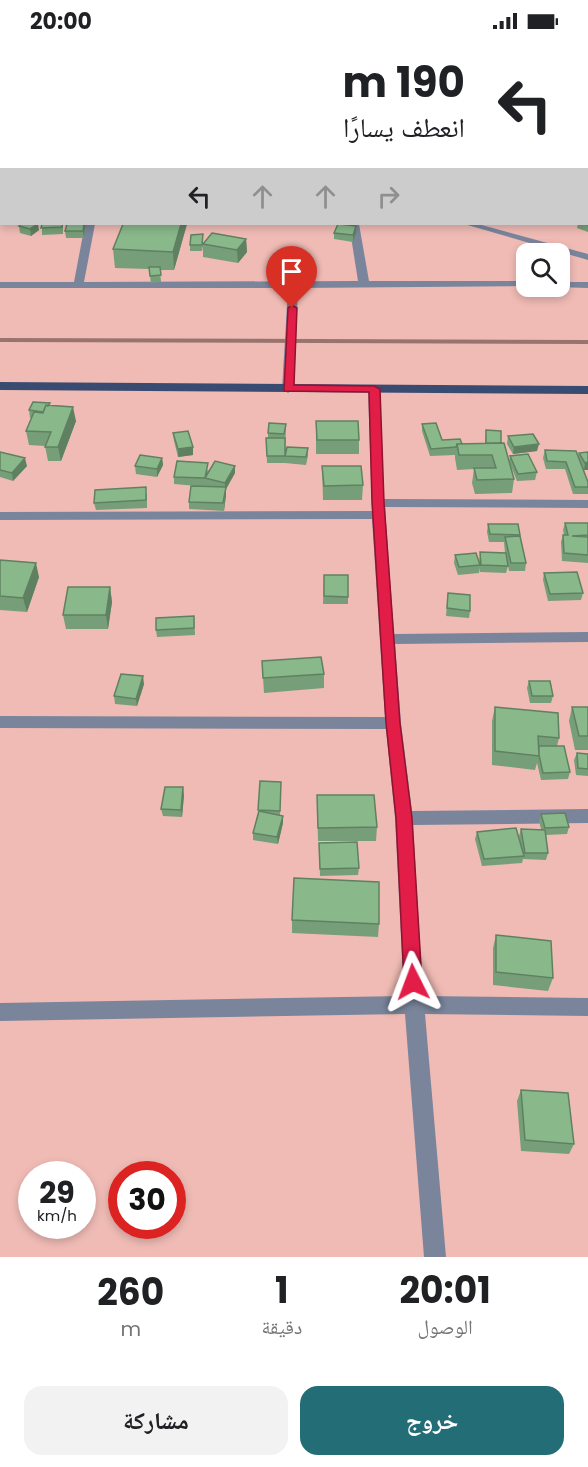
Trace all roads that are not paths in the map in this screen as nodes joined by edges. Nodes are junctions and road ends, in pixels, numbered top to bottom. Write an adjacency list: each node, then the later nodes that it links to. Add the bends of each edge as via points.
1 (90, 225): 5 (street)
2 (354, 225): 6 (street)
3 (473, 225): 4 (street)
4 (588, 257)
5 (79, 283): 7 (street); 8 (street)
6 (364, 284): 8 (street); 9 (street)
7 (0, 285)
8 (293, 285): 13 (street)
9 (516, 285)
10 (570, 285): 11 (street)
11 (588, 285)
12 (0, 386): 13 (main road)
13 (288, 388): 14 (main road)
14 (374, 389): 15 (main road); 17 (street)
15 (588, 390)
16 (588, 504): 17 (street)
17 (379, 509): 18 (street); 20 (street)
18 (0, 516)
19 (588, 637): 20 (street)
20 (387, 639): 22 (street)
21 (0, 722): 22 (street)
22 (393, 723): 24 (street)
23 (588, 816): 24 (street)
24 (404, 818): 25 (street)
25 (414, 1005): 26 (street); 27 (street); 28 (street)
26 (588, 1007)
27 (0, 1012)
28 (435, 1257)

